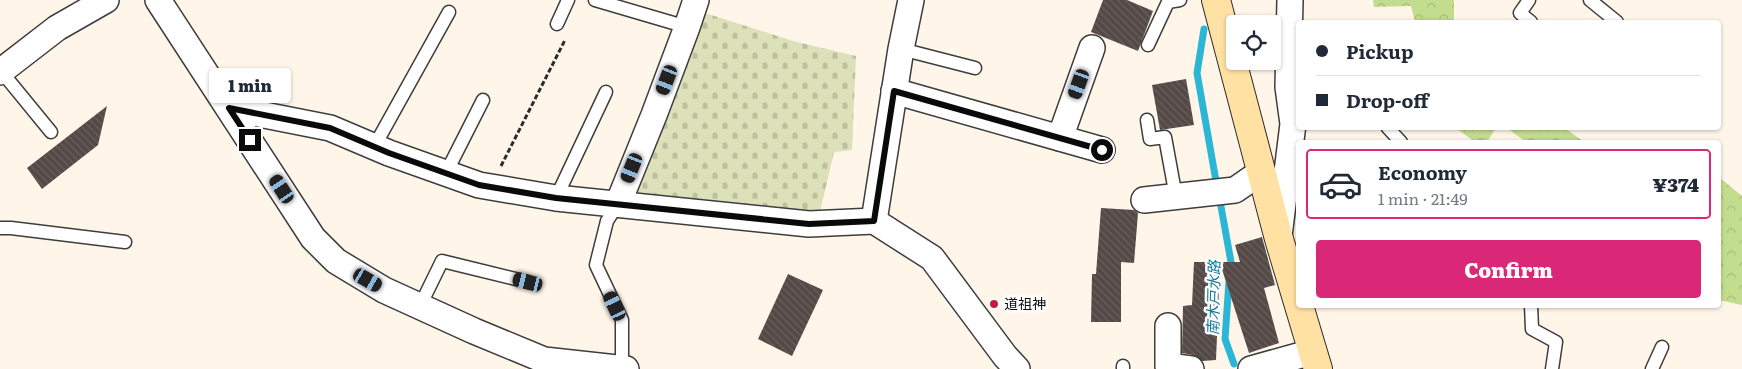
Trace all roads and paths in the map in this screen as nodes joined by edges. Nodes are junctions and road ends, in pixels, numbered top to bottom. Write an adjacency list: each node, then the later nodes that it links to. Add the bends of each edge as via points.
1 (106, 0): 22 (street, via 56,28)
2 (158, 0): 26 (street)
3 (568, 0): 15 (lane)
4 (594, 0): 16 (lane)
5 (696, 0): 16 (street)
6 (911, 0): 20 (street)
7 (1180, 0): 18 (lane, via 1168,2)
8 (1216, 0): 35 (street)
9 (1290, 0): 28 (street, via 1288,87)
10 (1529, 0): 13 (lane, via 1520,13)
11 (1590, 0): 14 (lane)
12 (449, 12): 33 (lane)
13 (1529, 20)
14 (1615, 20)
15 (556, 24)
16 (687, 27): 42 (street)
17 (569, 32): 37 (path)
18 (1148, 45)
19 (1092, 48): 31 (street)
20 (901, 49): 21 (lane); 23 (street)
21 (975, 68)
22 (1, 71): 30 (lane)
23 (894, 91): 31 (street); 43 (street)
24 (606, 92): 39 (lane)
25 (483, 100): 36 (lane)
26 (229, 108): 33 (street, via 330,128); 49 (street, via 313,238 336,261 384,290)
27 (1147, 120): 38 (lane, via 1150,139 1165,137)
28 (1296, 124): 40 (street)
29 (1390, 130): 32 (lane)
30 (51, 132)
31 (1060, 138): 34 (street)
32 (1399, 140)
33 (374, 147): 36 (street)
34 (1102, 150)
35 (1261, 172): 38 (street, via 1235,190); 45 (street)
36 (446, 173): 37 (street)
37 (490, 186): 39 (street)
38 (1176, 197): 41 (street)
39 (556, 198): 42 (street)
40 (1291, 199): 45 (street)
41 (1144, 200)
42 (618, 204): 43 (street, via 809,224); 55 (lane, via 607,221 596,265 622,320)
43 (874, 221): 56 (street, via 932,258)
44 (0, 228): 46 (lane)
45 (1279, 239): 48 (street)
46 (125, 242)
47 (528, 282): 49 (lane, via 442,261)
48 (1295, 283)
49 (420, 306): 55 (street, via 544,360)
50 (1301, 308): 54 (street)
51 (1531, 308): 59 (lane, via 1532,329 1556,342)
52 (1168, 326): 57 (street, via 1168,366)
53 (1662, 346): 60 (lane)
54 (1315, 360): 58 (street)
55 (624, 369)
56 (1017, 369)
57 (1191, 369)
58 (1251, 369)
59 (1552, 369)
60 (1652, 369)

